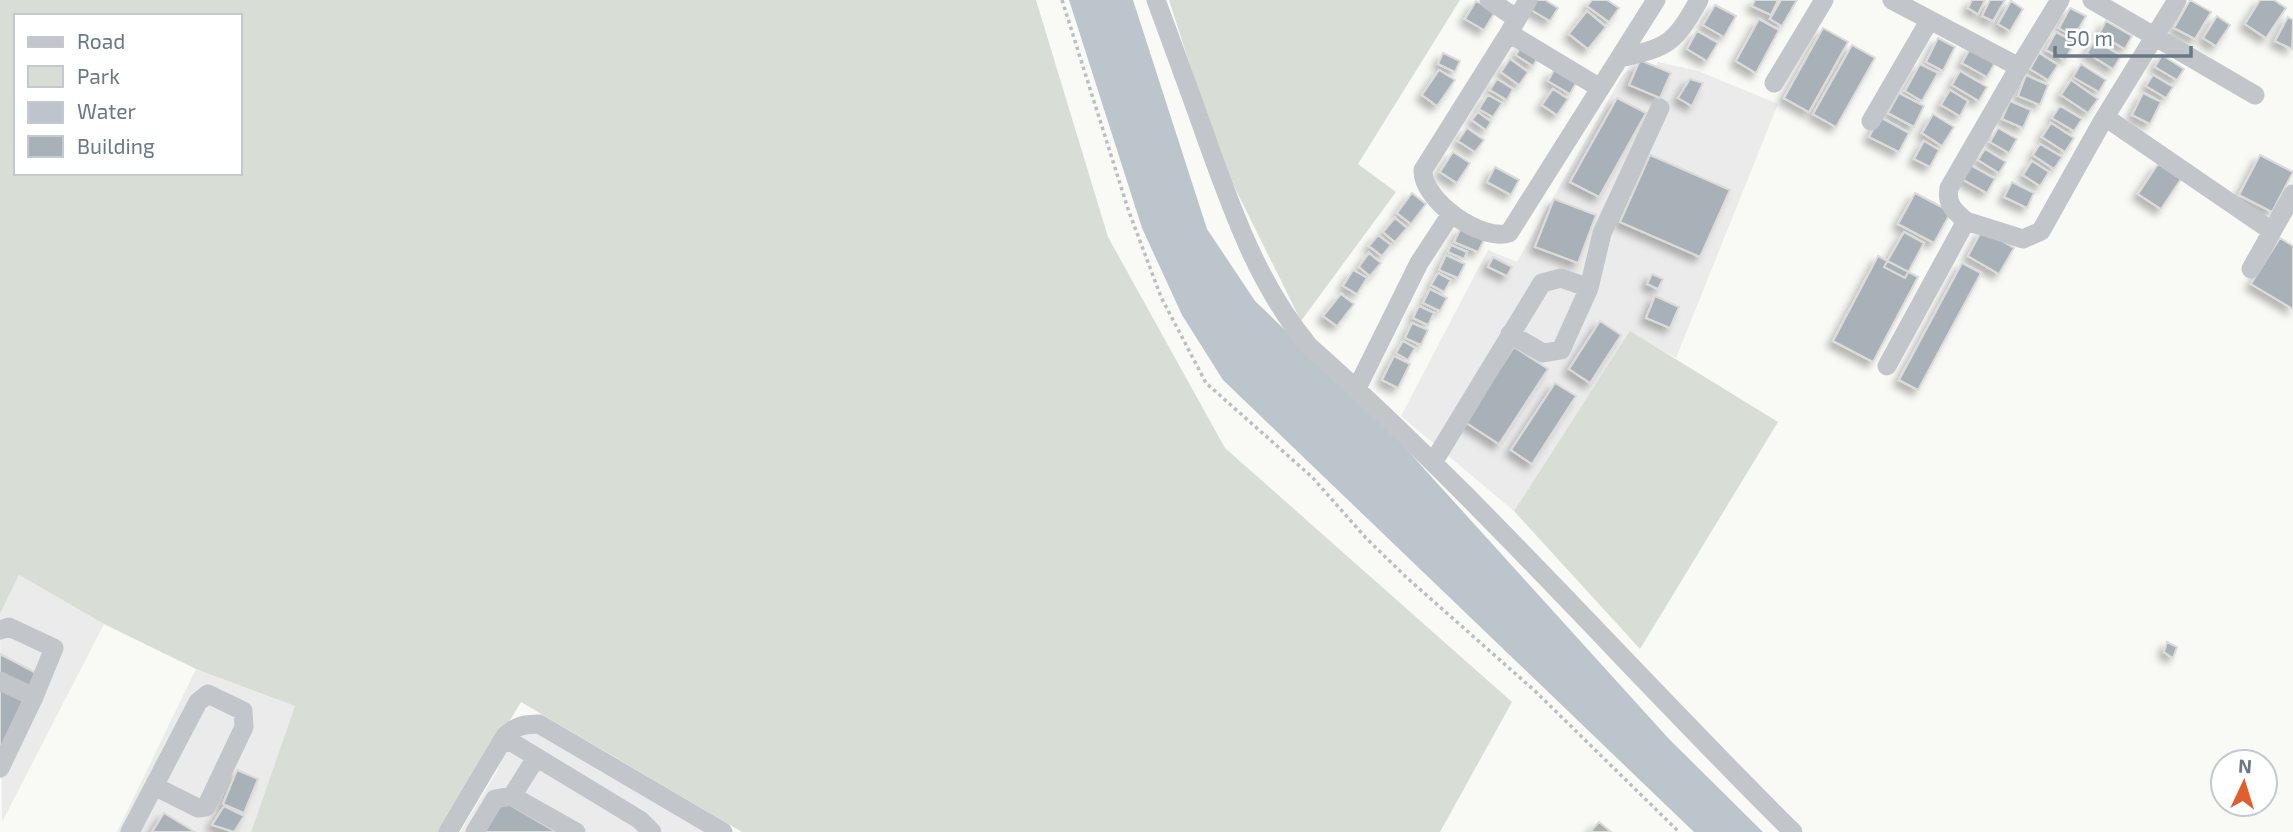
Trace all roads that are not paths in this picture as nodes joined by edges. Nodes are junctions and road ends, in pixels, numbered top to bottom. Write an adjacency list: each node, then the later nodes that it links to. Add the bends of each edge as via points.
1 (1157, 0): 30 (street, via 1226,199 1253,260 1288,321)
2 (1489, 0): 12 (street)
3 (1528, 0): 12 (street)
4 (1656, 0): 14 (street)
5 (1699, 0): 14 (street, via 1668,44)
6 (1824, 0): 16 (street)
7 (1892, 0): 11 (street)
8 (2060, 0): 15 (street)
9 (2092, 0): 13 (street)
10 (2177, 0): 13 (street)
11 (1929, 21): 15 (street); 21 (street)
12 (1513, 26): 17 (street); 23 (street, via 1423,170 1429,194)
13 (2153, 37): 18 (street); 20 (street)
14 (1620, 58): 17 (street)
15 (2019, 67): 24 (street, via 1949,188 1952,209)
16 (1774, 83)
17 (1600, 88): 23 (street, via 1509,233 1496,234)
18 (2255, 95)
19 (1660, 108): 27 (street, via 1602,233)
20 (2105, 117): 24 (street, via 2036,235 2023,239); 25 (street)
21 (1871, 121)
22 (2293, 194): 25 (street)
23 (1451, 215): 30 (street, via 1419,263)
24 (1966, 221): 29 (street)
25 (2270, 230): 26 (street)
26 (2251, 269)
27 (1589, 288): 28 (street, via 1561,278 1547,279); 28 (street, via 1561,350 1543,353)
28 (1510, 334): 31 (street)
29 (1887, 366)
30 (1357, 388): 31 (street)
31 (1434, 461): 46 (street, via 1670,710)
32 (0, 630): 34 (street, via 9,627 54,648)
33 (0, 681): 34 (street)
34 (34, 697): 37 (street)
35 (503, 741): 36 (street); 40 (street, via 514,728 539,724); 42 (street)
36 (537, 758): 39 (street); 45 (street, via 640,820)
37 (0, 768)
38 (154, 786): 38 (street, via 204,695 243,711 244,727 206,807 198,808); 41 (street)
39 (513, 796): 43 (street, via 495,799); 44 (street)
40 (716, 830)
41 (130, 832)
42 (448, 832)
43 (475, 832)
44 (576, 832)
45 (652, 832)
46 (1793, 832)

